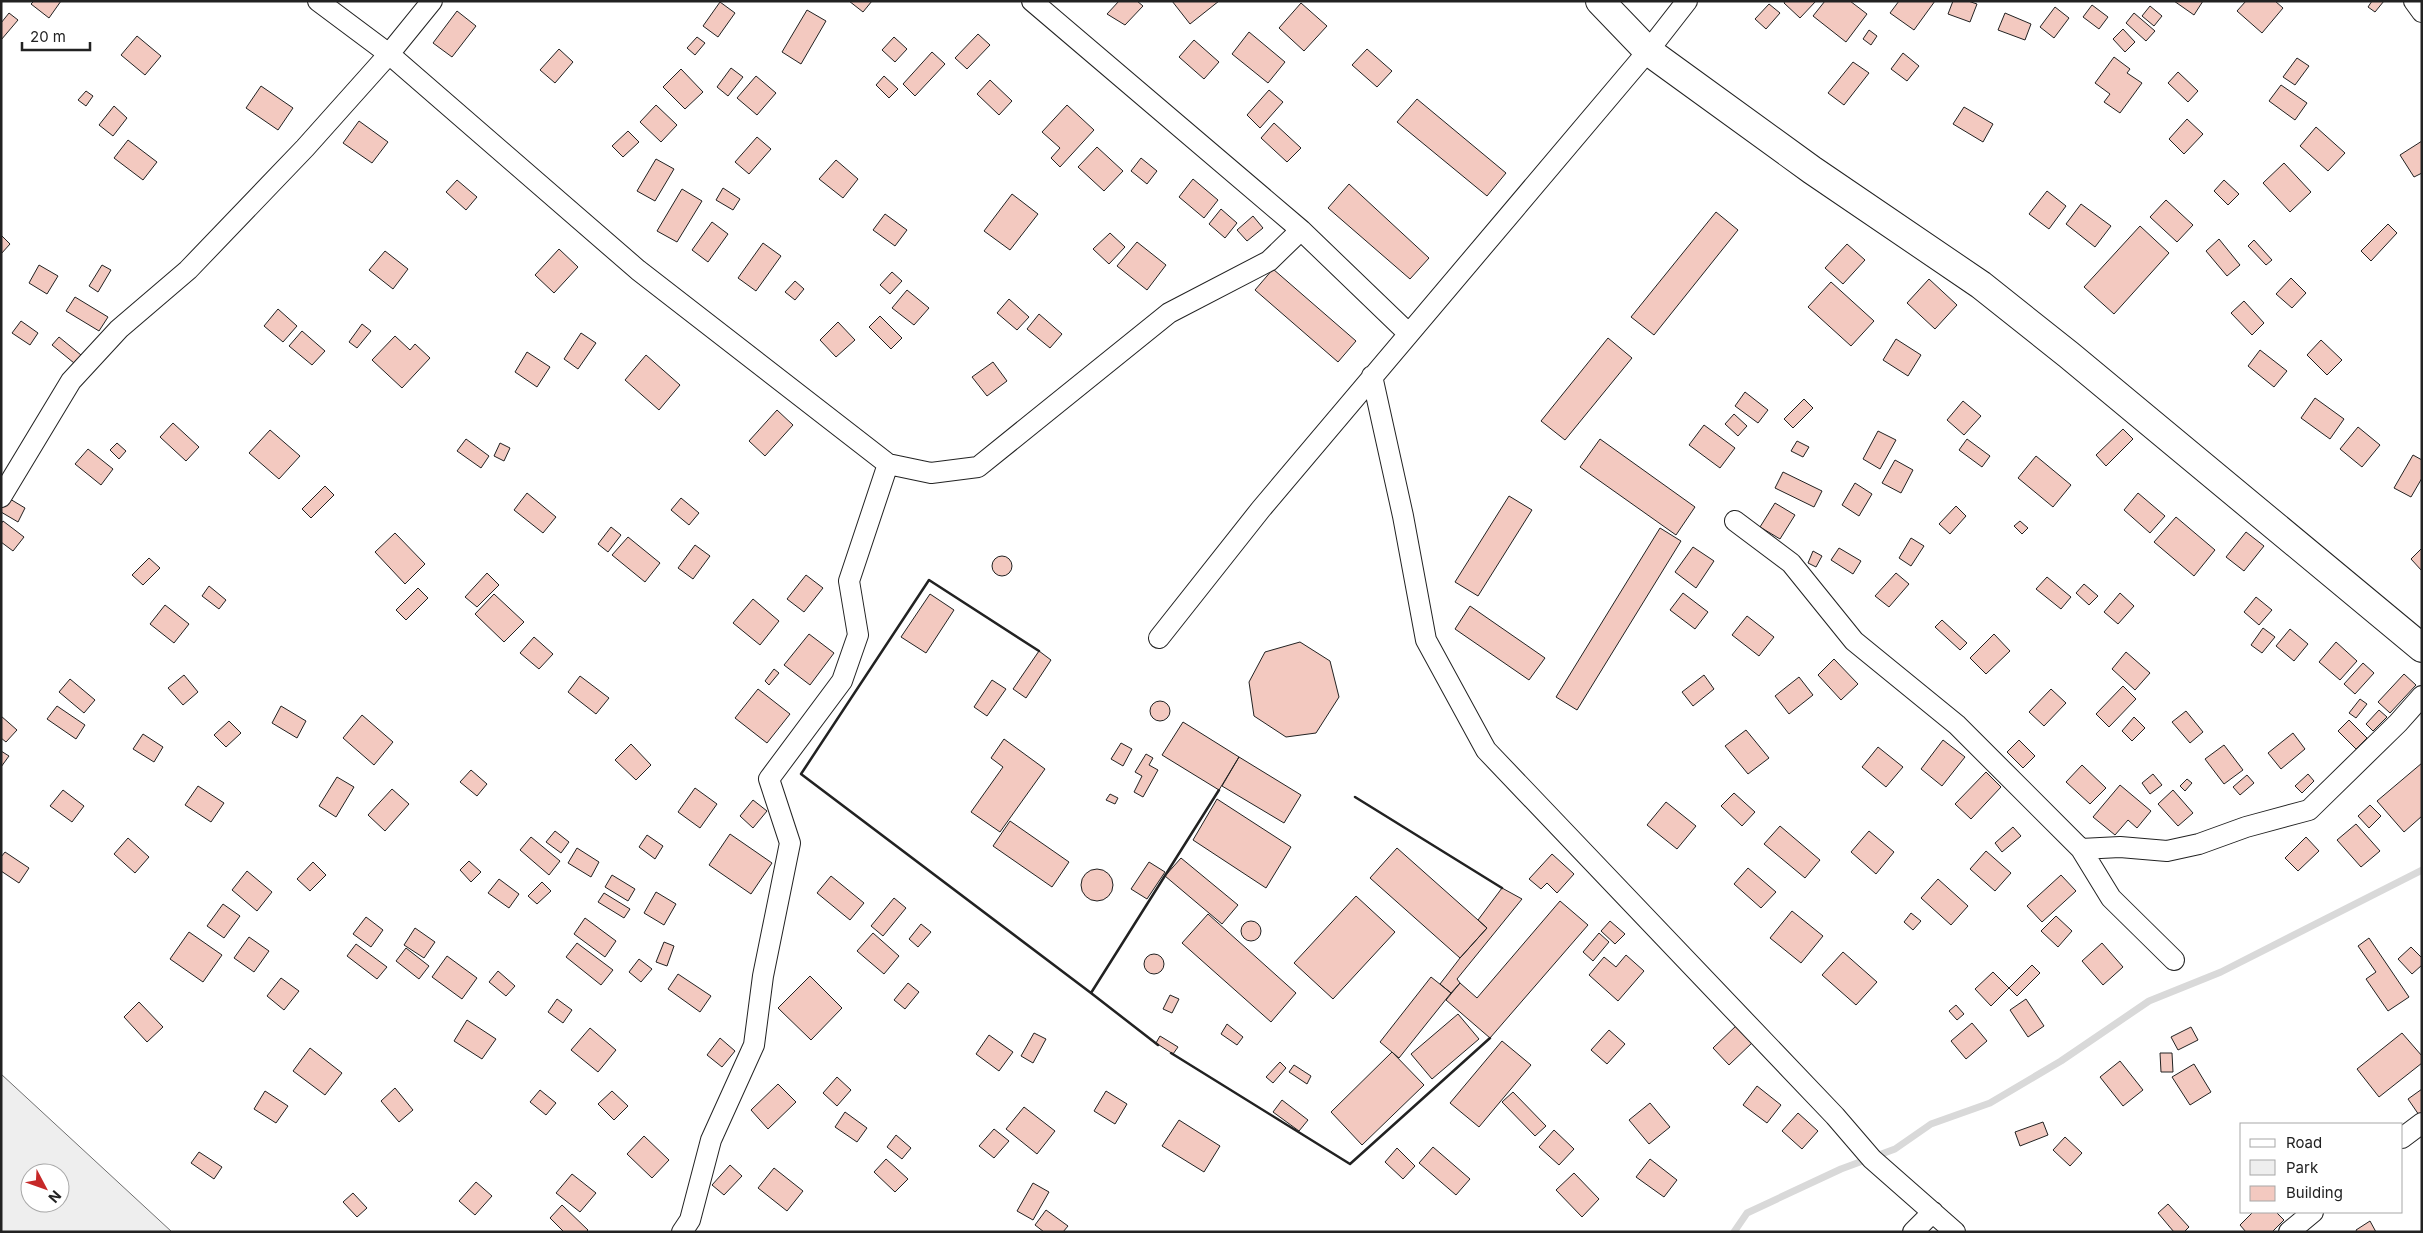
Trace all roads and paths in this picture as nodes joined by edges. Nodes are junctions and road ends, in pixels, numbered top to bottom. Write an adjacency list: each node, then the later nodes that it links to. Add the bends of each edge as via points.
1 (318, 1): 9 (street)
2 (432, 1): 9 (street)
3 (1032, 1): 10 (street)
4 (1600, 1): 8 (main road)
5 (1687, 1): 8 (street)
6 (2414, 1): 7 (street)
7 (2422, 12)
8 (1648, 51): 11 (street); 17 (main road, via 1812,170 1981,285)
9 (389, 54): 13 (street, via 638,270); 14 (street, via 305,148 188,270 119,329 70,381)
10 (1301, 230): 11 (street); 13 (street, via 1269,261 1169,313 978,467 931,473)
11 (1408, 333): 12 (street)
12 (1372, 376): 16 (street); 23 (street, via 1426,640 1486,750 1835,1116 1872,1159)
13 (888, 464): 25 (street, via 849,581 858,635 842,681 769,780 790,842 762,976 754,1045 711,1140 690,1220)
14 (1, 497)
15 (1735, 521): 19 (street, via 1791,563 1854,641 1957,725)
16 (1159, 638)
17 (2420, 644)
18 (2422, 696): 19 (street, via 2309,810 2199,844 2167,850)
19 (2081, 849): 20 (street, via 2111,898)
20 (2174, 960)
21 (2422, 1123): 22 (street)
22 (2403, 1137)
23 (1933, 1212): 26 (street); 27 (street)
24 (2312, 1213): 28 (street)
25 (682, 1232)
26 (1913, 1232)
27 (1955, 1232)
28 (2289, 1232)

